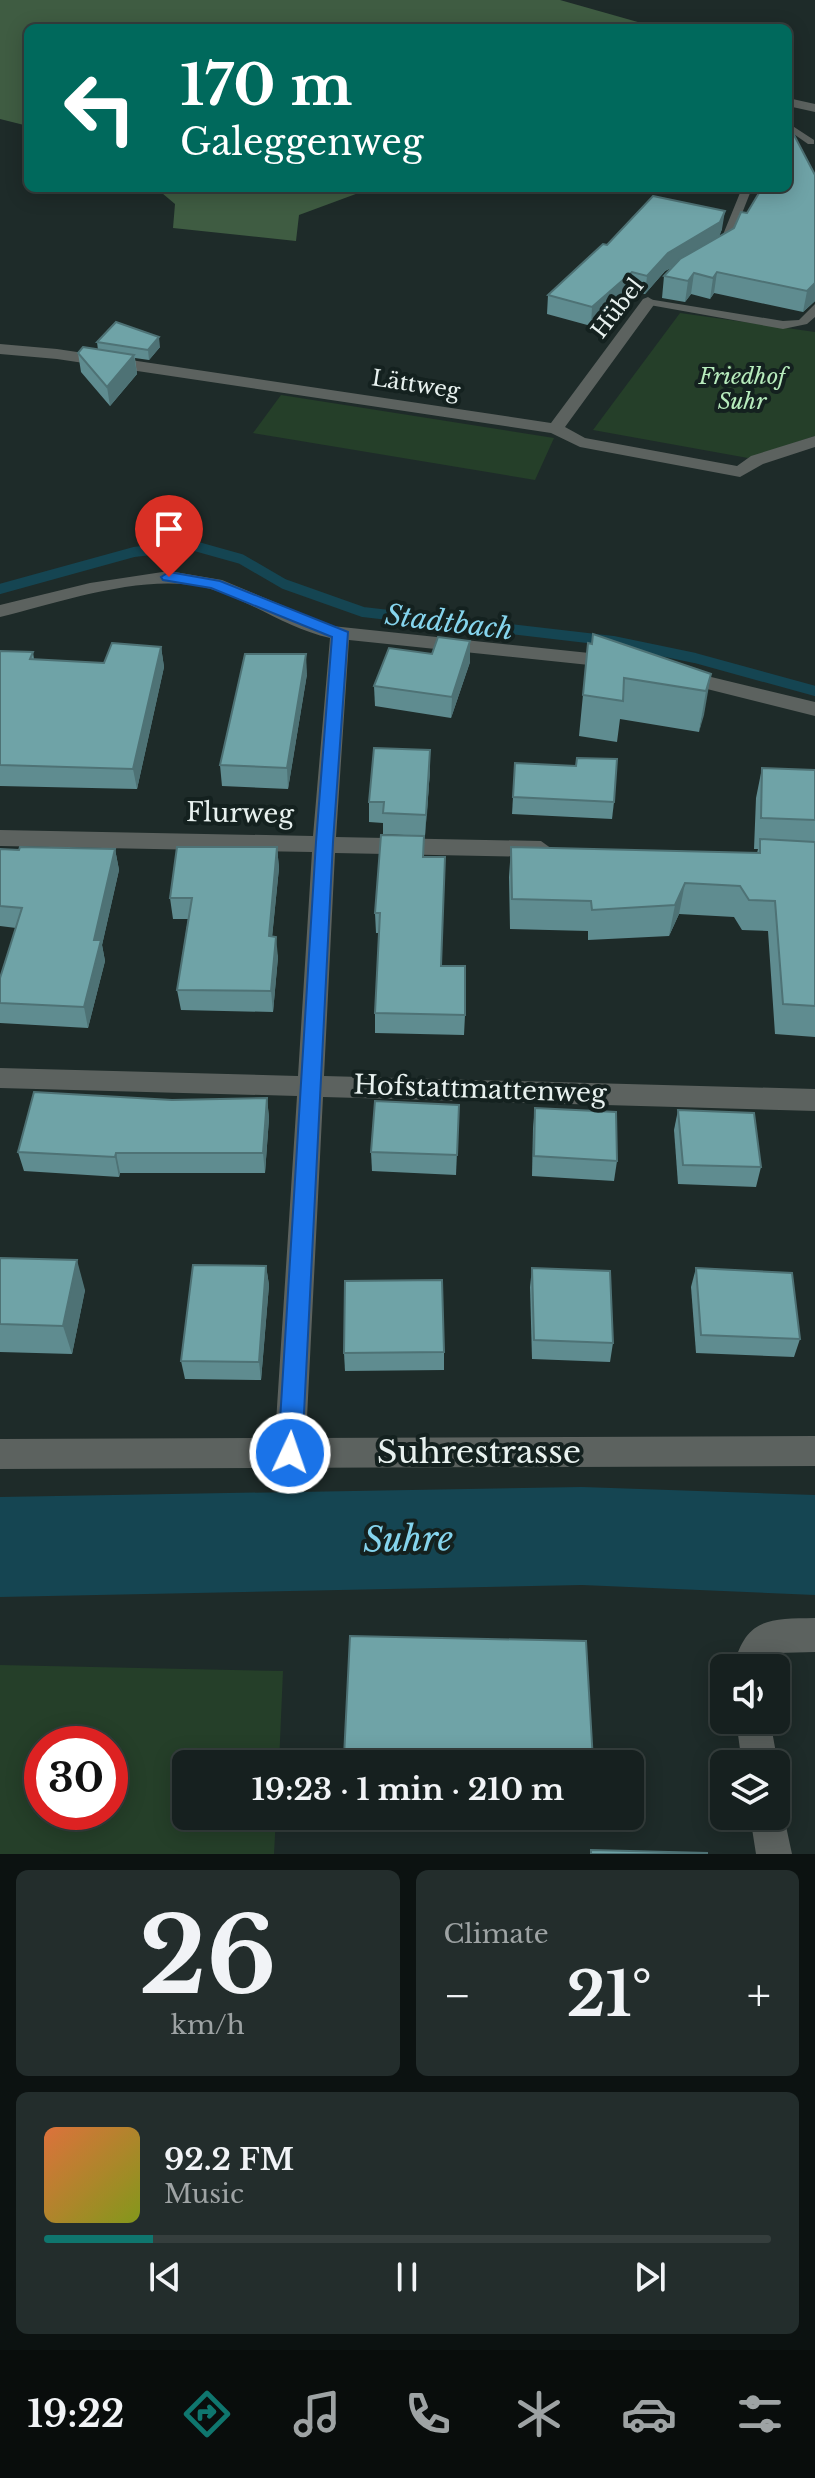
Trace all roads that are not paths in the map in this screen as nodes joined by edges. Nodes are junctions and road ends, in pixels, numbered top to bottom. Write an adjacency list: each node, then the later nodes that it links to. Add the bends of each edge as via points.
1 (792, 103): 2 (street)
2 (815, 108)
3 (792, 129): 4 (lane)
4 (811, 142)
5 (745, 192): 6 (lane, via 725,244)
6 (703, 257)
7 (652, 297): 8 (lane, via 783,325 811,319); 10 (street, Hübel)
8 (815, 307)
9 (0, 349): 10 (street, Lättweg)
10 (555, 429): 11 (street, Lättweg, via 580,442 740,472 757,460)
11 (815, 441)
12 (0, 611): 13 (street, via 169,577 215,584 328,632)
13 (340, 632): 14 (street); 18 (street)
14 (634, 666)
15 (664, 672): 16 (street)
16 (815, 709)
17 (0, 838): 18 (street, Flurweg)
18 (324, 842): 19 (street, Flurweg); 21 (street)
19 (564, 850)
20 (0, 1078): 21 (street, Hofstattmattenweg)
21 (310, 1084): 22 (street, Hofstattmattenweg); 24 (street)
22 (815, 1100)
23 (815, 1451): 24 (street, Suhrestrasse)
24 (290, 1453): 25 (street, Suhrestrasse)
25 (0, 1454)
26 (815, 1635): 27 (street, via 770,1636)
27 (754, 1654)
28 (770, 1830): 29 (street)
29 (774, 1854)

